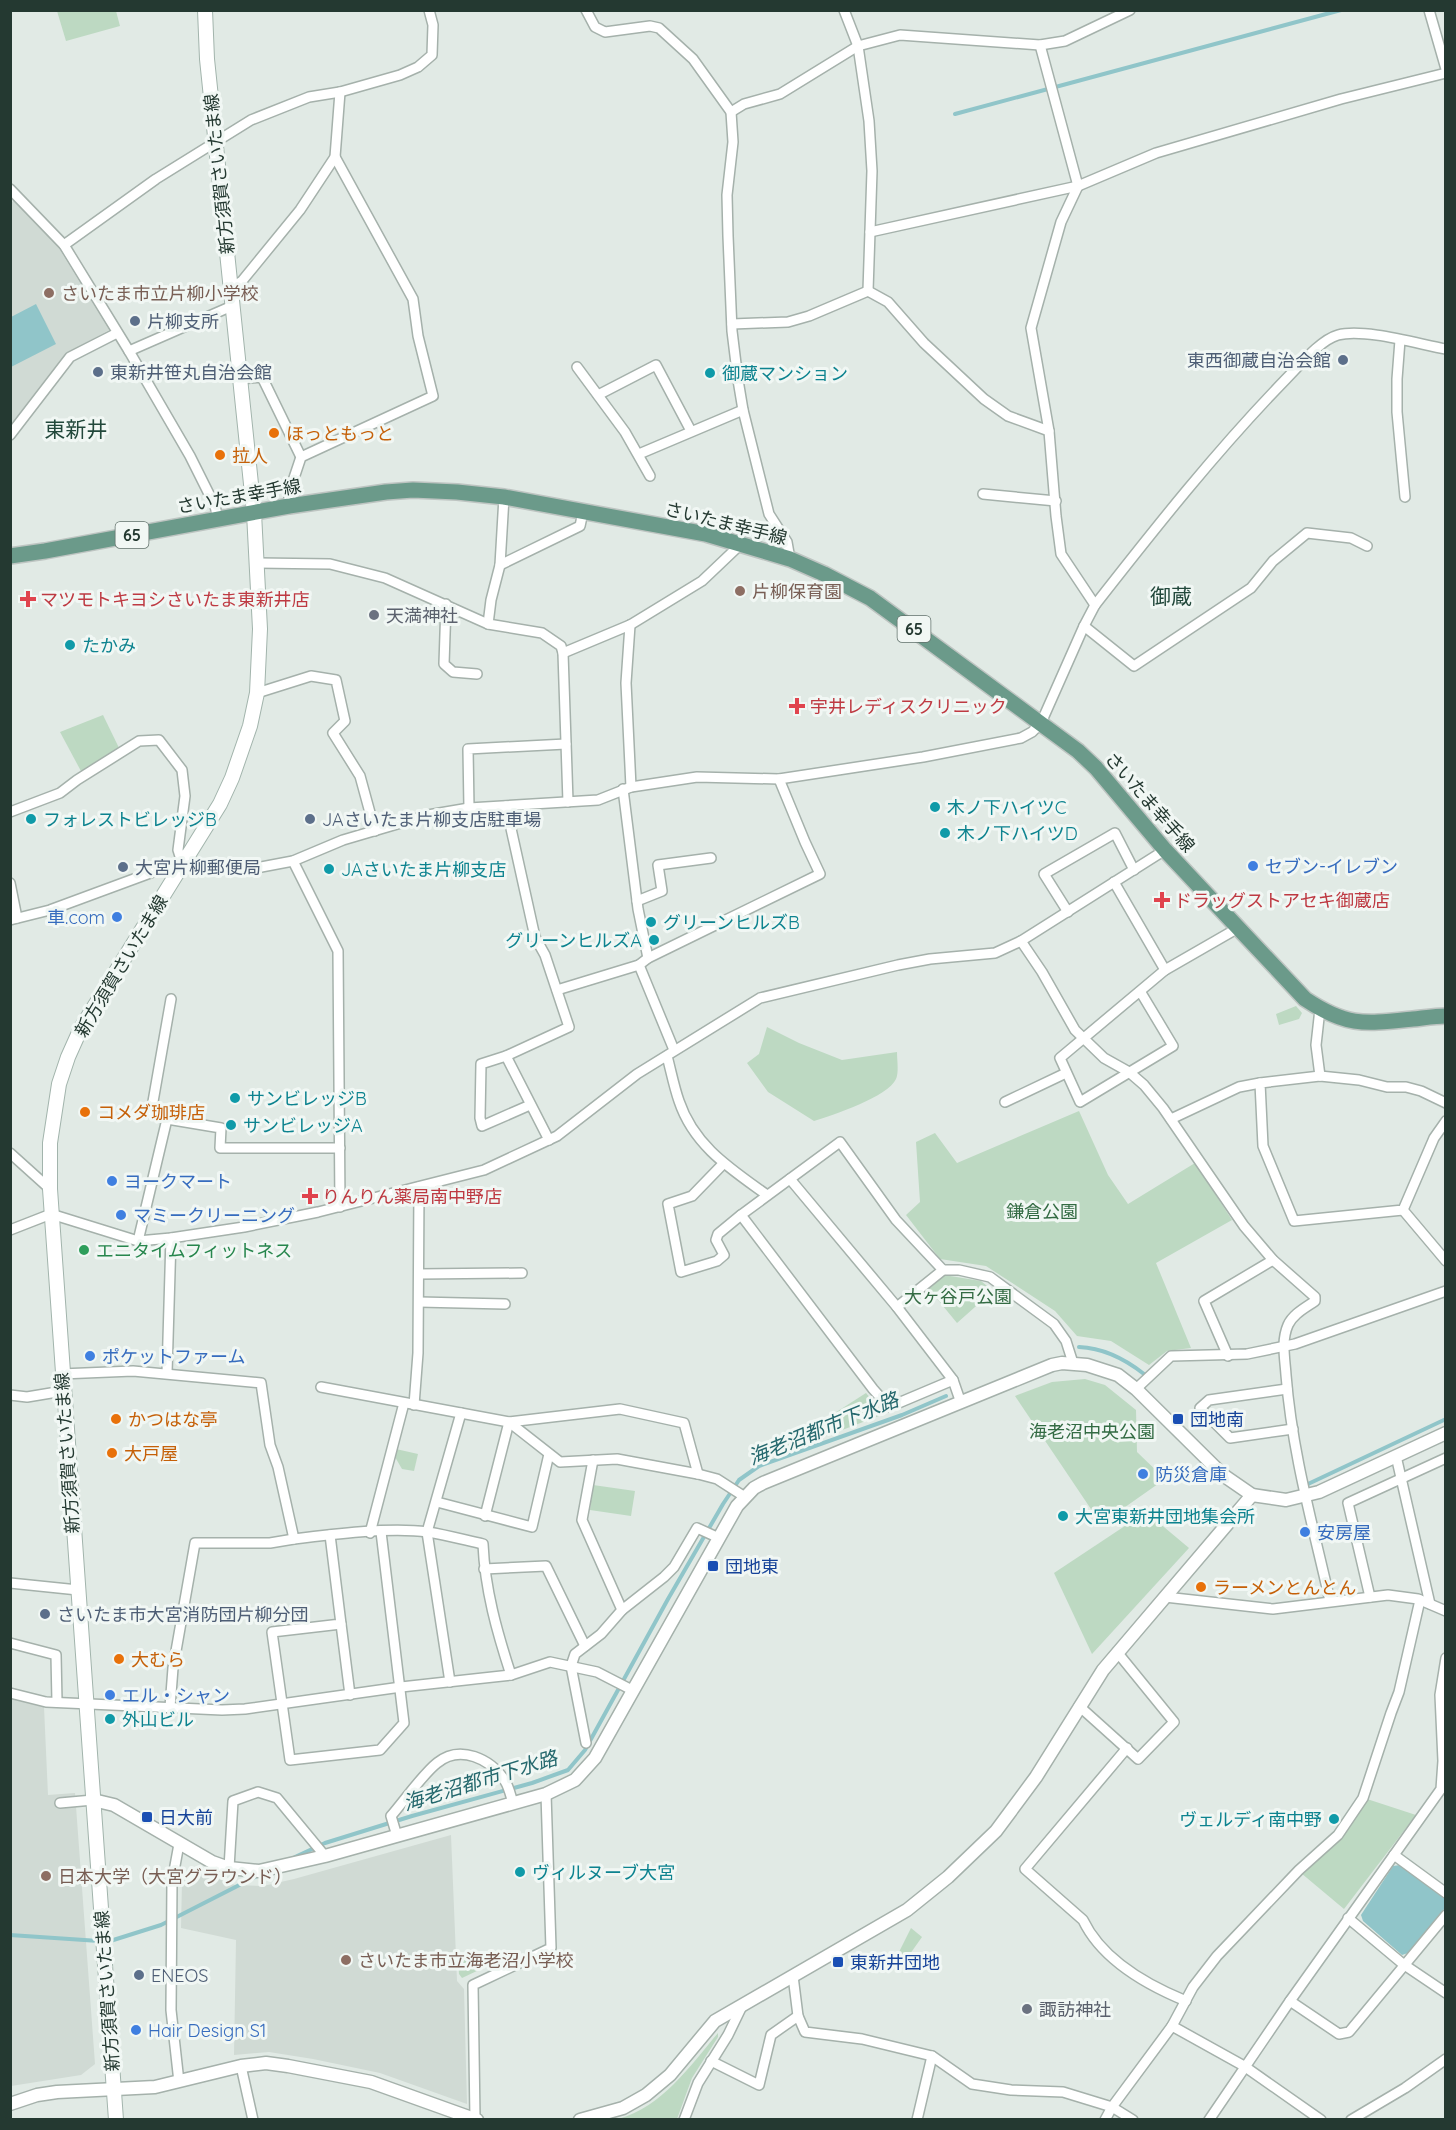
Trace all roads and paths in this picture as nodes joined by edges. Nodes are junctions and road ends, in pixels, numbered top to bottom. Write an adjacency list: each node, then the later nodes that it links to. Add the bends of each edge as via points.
1 (205, 10): 12 (main road, 新方須賀さいたま線)
2 (429, 10): 10 (street, via 432,55 418,68)
3 (586, 10): 11 (street, via 595,27 605,32 659,28 693,59)
4 (844, 10): 8 (street)
5 (1130, 10): 7 (street, via 1065,41)
6 (1429, 10): 9 (street)
7 (1040, 45): 8 (street, via 900,35); 14 (street)
8 (858, 46): 11 (street, via 780,94 744,104); 16 (street, via 869,121)
9 (1446, 71): 14 (street, via 1156,153)
10 (340, 92): 12 (street, via 309,97 277,109); 13 (street)
11 (731, 112): 21 (street, via 733,142 727,195)
12 (216, 141): 17 (street); 18 (main road, 新方須賀さいたま線)
13 (335, 157): 18 (street, via 300,210 242,281); 34 (street, via 413,299 434,396)
14 (1078, 186): 16 (street); 31 (street, via 1061,222 1031,328)
15 (10, 189): 17 (street)
16 (870, 232): 19 (street)
17 (64, 245): 22 (street)
18 (230, 289): 20 (main road, 新方須賀さいたま線)
19 (868, 291): 21 (street, via 788,322); 31 (street, via 888,302 924,344 984,399 1008,416)
20 (232, 306): 25 (street); 27 (main road, 新方須賀さいたま線)
21 (732, 324): 29 (street)
22 (117, 333): 25 (street); 32 (street, via 70,357)
23 (1400, 340): 24 (street); 38 (street, via 1397,412); 51 (street, via 1361,334 1336,336 1313,352 1221,448)
24 (1446, 349)
25 (129, 351): 43 (street, via 190,456)
26 (577, 367): 28 (street)
27 (241, 378): 34 (street, via 262,377); 42 (main road, 新方須賀さいたま線)
28 (598, 395): 30 (street, via 656,365); 33 (street)
29 (743, 410): 30 (street); 47 (street, via 769,514 787,542)
30 (691, 431): 33 (street)
31 (1049, 431): 39 (street)
32 (10, 435)
33 (639, 454): 35 (street)
34 (301, 457): 40 (street, via 289,493)
35 (650, 476)
36 (983, 494): 39 (street)
37 (504, 497): 40 (main road, さいたま幸手線 / 65, via 413,490); 41 (main road, さいたま幸手線 / 65); 49 (street)
38 (1405, 497)
39 (1056, 501): 51 (street, via 1061,554)
40 (290, 506): 42 (main road, さいたま幸手線 / 65)
41 (583, 512): 44 (main road, さいたま幸手線 / 65); 49 (street, via 580,526)
42 (254, 513): 43 (main road, さいたま幸手線 / 65); 48 (main road, 新方須賀さいたま線)
43 (218, 519): 46 (main road, さいたま幸手線 / 65)
44 (742, 543): 47 (main road, さいたま幸手線 / 65); 53 (street, via 702,581)
45 (1367, 546): 54 (street, via 1351,538 1307,533 1273,561 1251,588 1134,666)
46 (10, 556)
47 (790, 559): 58 (main road, さいたま幸手線 / 65, via 870,598)
48 (258, 563): 50 (street, via 330,564 386,578); 57 (main road, 新方須賀さいたま線)
49 (500, 565): 52 (street)
50 (446, 604): 52 (street); 56 (street, via 444,664 453,672)
51 (1095, 606): 54 (street)
52 (488, 624): 55 (street, via 542,633 561,646)
53 (630, 625): 55 (street); 61 (street)
54 (1084, 626): 58 (street)
55 (563, 653): 59 (street)
56 (477, 674)
57 (257, 693): 66 (street, via 311,676 336,680 345,721 333,733 360,776); 70 (main road, 新方須賀さいたま線, via 232,778)
58 (1041, 723): 60 (street, via 1026,735 1007,742); 67 (main road, さいたま幸手線 / 65, via 1096,768)
59 (566, 744): 62 (street); 64 (street, via 468,749)
60 (779, 779): 61 (street, via 697,777); 79 (street, via 820,874)
61 (627, 788): 62 (street, via 598,800); 74 (street)
62 (568, 802): 63 (street)
63 (506, 806): 64 (street); 82 (street, via 535,937)
64 (469, 808): 66 (street)
65 (10, 812): 70 (street, via 60,793 139,741 159,740 182,770 185,796 178,850)
66 (375, 831): 69 (street)
67 (1166, 850): 71 (street); 77 (main road, さいたま幸手線 / 65)
68 (711, 858): 74 (street, via 658,865 662,891)
69 (293, 861): 70 (street, via 256,868); 101 (street, via 338,951)
70 (183, 866): 76 (street, via 161,869 50,910); 106 (main road, 新方須賀さいたま線, via 81,1028 68,1057 53,1119)
71 (1134, 870): 72 (street); 75 (street, via 1115,833 1044,874)
72 (1114, 882): 75 (street); 81 (street)
73 (10, 883): 76 (street)
74 (638, 901): 79 (street)
75 (1068, 912): 78 (street)
76 (14, 919)
77 (1238, 928): 81 (street); 85 (main road, さいたま幸手線 / 65, via 1294,990)
78 (1021, 941): 87 (street); 88 (street, via 995,953 898,965 760,998)
79 (648, 958): 80 (street)
80 (639, 965): 82 (street); 88 (street)
81 (1165, 970): 83 (street)
82 (557, 990): 89 (street, via 569,1027)
83 (1140, 991): 87 (street); 90 (street, via 1173,1046)
84 (171, 999): 97 (street, via 151,1113)
85 (1320, 1009): 86 (main road, さいたま幸手線 / 65, via 1354,1023); 92 (street, via 1316,1045)
86 (1446, 1016)
87 (1082, 1038): 90 (street, via 1104,1058); 91 (street, via 1060,1058)
88 (670, 1053): 100 (street); 103 (street, via 679,1102 688,1122)
89 (507, 1056): 96 (street); 96 (street, via 481,1065 482,1126)
90 (1129, 1072): 91 (street, via 1080,1101); 98 (street)
91 (1066, 1073): 94 (street)
92 (1320, 1076): 93 (street); 95 (street, via 1406,1087)
93 (1260, 1083): 98 (street, via 1239,1087); 109 (street, via 1263,1146 1294,1221)
94 (1005, 1102)
95 (1446, 1102)
96 (531, 1105): 100 (street)
97 (167, 1119): 101 (street, via 221,1128 220,1148); 114 (street)
98 (1171, 1119): 115 (street, via 1244,1226)
99 (1446, 1121): 109 (street, via 1434,1138)
100 (549, 1140): 105 (street, via 484,1170)
101 (340, 1148): 108 (street)
102 (10, 1153): 106 (street)
103 (723, 1164): 107 (street); 111 (street, via 692,1196 668,1204 681,1272 717,1261 724,1255 716,1240 718,1234)
104 (790, 1179): 107 (street); 117 (street, via 840,1143 896,1220); 123 (street)
105 (419, 1187): 108 (street); 119 (street)
106 (50, 1189): 110 (main road, 新方須賀さいたま線)
107 (767, 1195): 111 (street)
108 (340, 1207): 113 (street)
109 (1403, 1210): 116 (street)
110 (51, 1214): 112 (street); 114 (street); 128 (main road, 新方須賀さいたま線)
111 (741, 1215): 129 (street, via 889,1407)
112 (10, 1230)
113 (171, 1238): 114 (street); 127 (street)
114 (138, 1242)
115 (1273, 1260): 124 (street, via 1315,1296 1315,1301 1292,1318); 125 (street, via 1204,1301)
116 (1446, 1261)
117 (943, 1270): 123 (street); 126 (street, via 990,1277 1036,1309 1066,1341)
118 (522, 1273): 119 (street)
119 (419, 1274): 121 (street)
120 (1446, 1291): 124 (street)
121 (418, 1302): 122 (street); 136 (street)
122 (505, 1304)
123 (897, 1307): 129 (street)
124 (1284, 1345): 125 (street); 132 (street)
125 (1228, 1356): 131 (street, via 1171,1356)
126 (1073, 1364): 131 (street, via 1101,1368); 135 (street, via 1052,1365)
127 (167, 1373): 128 (street); 157 (street, via 261,1383 270,1444)
128 (61, 1374): 133 (main road, 新方須賀さいたま線)
129 (953, 1380): 135 (street)
130 (321, 1387): 136 (street)
131 (1136, 1389): 148 (street, via 1223,1475)
132 (1287, 1389): 139 (street); 139 (street, via 1209,1400 1200,1408 1230,1438)
133 (63, 1391): 134 (street, via 27,1397); 160 (main road, 新方須賀さいたま線)
134 (10, 1395)
135 (961, 1403): 147 (street)
136 (409, 1404): 137 (street); 154 (street)
137 (460, 1413): 138 (street); 150 (street)
138 (509, 1422): 141 (street); 145 (street, via 620,1409 684,1424); 151 (street)
139 (1293, 1430): 149 (street)
140 (1446, 1433): 142 (street)
141 (549, 1454): 144 (street, via 560,1462); 151 (street, via 532,1527)
142 (1396, 1456): 146 (street); 149 (street)
143 (1446, 1458): 146 (street)
144 (593, 1460): 145 (street, via 617,1459); 166 (street, via 582,1520)
145 (698, 1474): 147 (street, via 717,1479)
146 (1401, 1478): 162 (street, via 1348,1503); 165 (street)
147 (740, 1494): 156 (street)
148 (1252, 1495): 149 (street, via 1278,1500); 161 (street)
149 (1306, 1496): 164 (street)
150 (436, 1502): 151 (street); 153 (street)
151 (485, 1516)
152 (381, 1532): 153 (street); 154 (street); 176 (street)
153 (427, 1532): 158 (street, via 483,1544); 175 (street)
154 (370, 1533): 155 (street)
155 (330, 1535): 157 (street); 168 (street)
156 (719, 1538): 166 (street, via 697,1528 674,1567); 177 (street)
157 (294, 1539): 184 (street, via 270,1543 195,1543)
158 (484, 1569): 170 (street, via 546,1566); 174 (street, via 494,1624)
159 (11, 1586): 160 (street)
160 (78, 1590): 182 (main road, 新方須賀さいたま線)
161 (1165, 1597): 164 (street, via 1273,1609); 171 (street)
162 (1370, 1597): 163 (street, via 1388,1595); 164 (street)
163 (1420, 1600): 165 (street); 202 (street, via 1400,1692 1364,1798 1332,1841 1299,1869 1217,1956)
164 (1330, 1601)
165 (1430, 1604): 167 (street)
166 (622, 1610): 170 (street)
167 (1446, 1611)
168 (341, 1624): 179 (street); 181 (street, via 272,1632)
169 (10, 1643): 180 (street, via 56,1654)
170 (585, 1646): 173 (street, via 575,1654)
171 (1117, 1652): 183 (street); 186 (street, via 1174,1722 1138,1759)
172 (1446, 1658): 193 (street, via 1440,1695 1443,1784)
173 (571, 1666): 174 (street, via 550,1662); 177 (street, via 597,1672); 185 (street)
174 (511, 1675): 175 (street)
175 (450, 1682): 176 (street)
176 (401, 1687): 179 (street); 181 (street, via 404,1723 380,1750 290,1760)
177 (632, 1690): 187 (street, via 595,1758 563,1787)
178 (10, 1693): 180 (street)
179 (350, 1695): 181 (street)
180 (57, 1702): 182 (street)
181 (281, 1703): 184 (street, via 245,1709)
182 (87, 1704): 184 (street); 188 (main road, 新方須賀さいたま線)
183 (1079, 1706): 186 (street); 200 (street, via 1023,1796 985,1844 907,1910)
184 (170, 1707)
185 (586, 1743)
186 (1127, 1748): 202 (street, via 1025,1869 1083,1920 1113,1959 1162,1991)
187 (546, 1794): 190 (street); 217 (street, via 551,1948 473,1985)
188 (93, 1800): 189 (street); 192 (street, via 114,1805); 213 (main road, 新方須賀さいたま線)
189 (60, 1803)
190 (513, 1803): 191 (street); 191 (street, via 506,1782 488,1763 474,1756 450,1756 437,1763 391,1816)
191 (397, 1836): 194 (street)
192 (179, 1844): 195 (street); 212 (street, via 172,1882 171,2010)
193 (1394, 1855): 196 (street); 198 (street)
194 (325, 1856): 195 (street, via 259,1870); 195 (street, via 277,1798 258,1792 233,1801)
195 (229, 1868)
196 (1446, 1893)
197 (1446, 1915): 199 (street)
198 (1348, 1918): 199 (street); 203 (street)
199 (1403, 1964): 201 (street); 203 (street, via 1349,2032 1339,2034)
200 (794, 1976): 204 (street); 205 (street)
201 (1446, 1993)
202 (1186, 2001): 206 (street)
203 (1290, 2001): 211 (street)
204 (742, 2004): 209 (street); 216 (street, via 715,2021 670,2075 646,2095)
205 (798, 2016): 207 (street, via 805,2032 862,2038); 209 (street, via 771,2035 759,2085)
206 (1172, 2026): 211 (street); 215 (street)
207 (932, 2056): 215 (street, via 972,2084 1063,2092); 222 (street)
208 (1446, 2059): 227 (street)
209 (711, 2061): 221 (street)
210 (241, 2066): 212 (street); 217 (street, via 266,2063 371,2082); 219 (street)
211 (1244, 2066): 225 (street); 226 (street)
212 (179, 2082): 213 (street)
213 (114, 2089): 214 (street, via 57,2092); 218 (main road, 新方須賀さいたま線)
214 (10, 2104)
215 (1112, 2107): 223 (street); 224 (street)
216 (598, 2117): 220 (street)
217 (476, 2119)
218 (116, 2120)
219 (253, 2120)
220 (580, 2120)
221 (684, 2120)
222 (917, 2120)
223 (1106, 2120)
224 (1133, 2120)
225 (1209, 2120)
226 (1321, 2120)
227 (1351, 2120)

